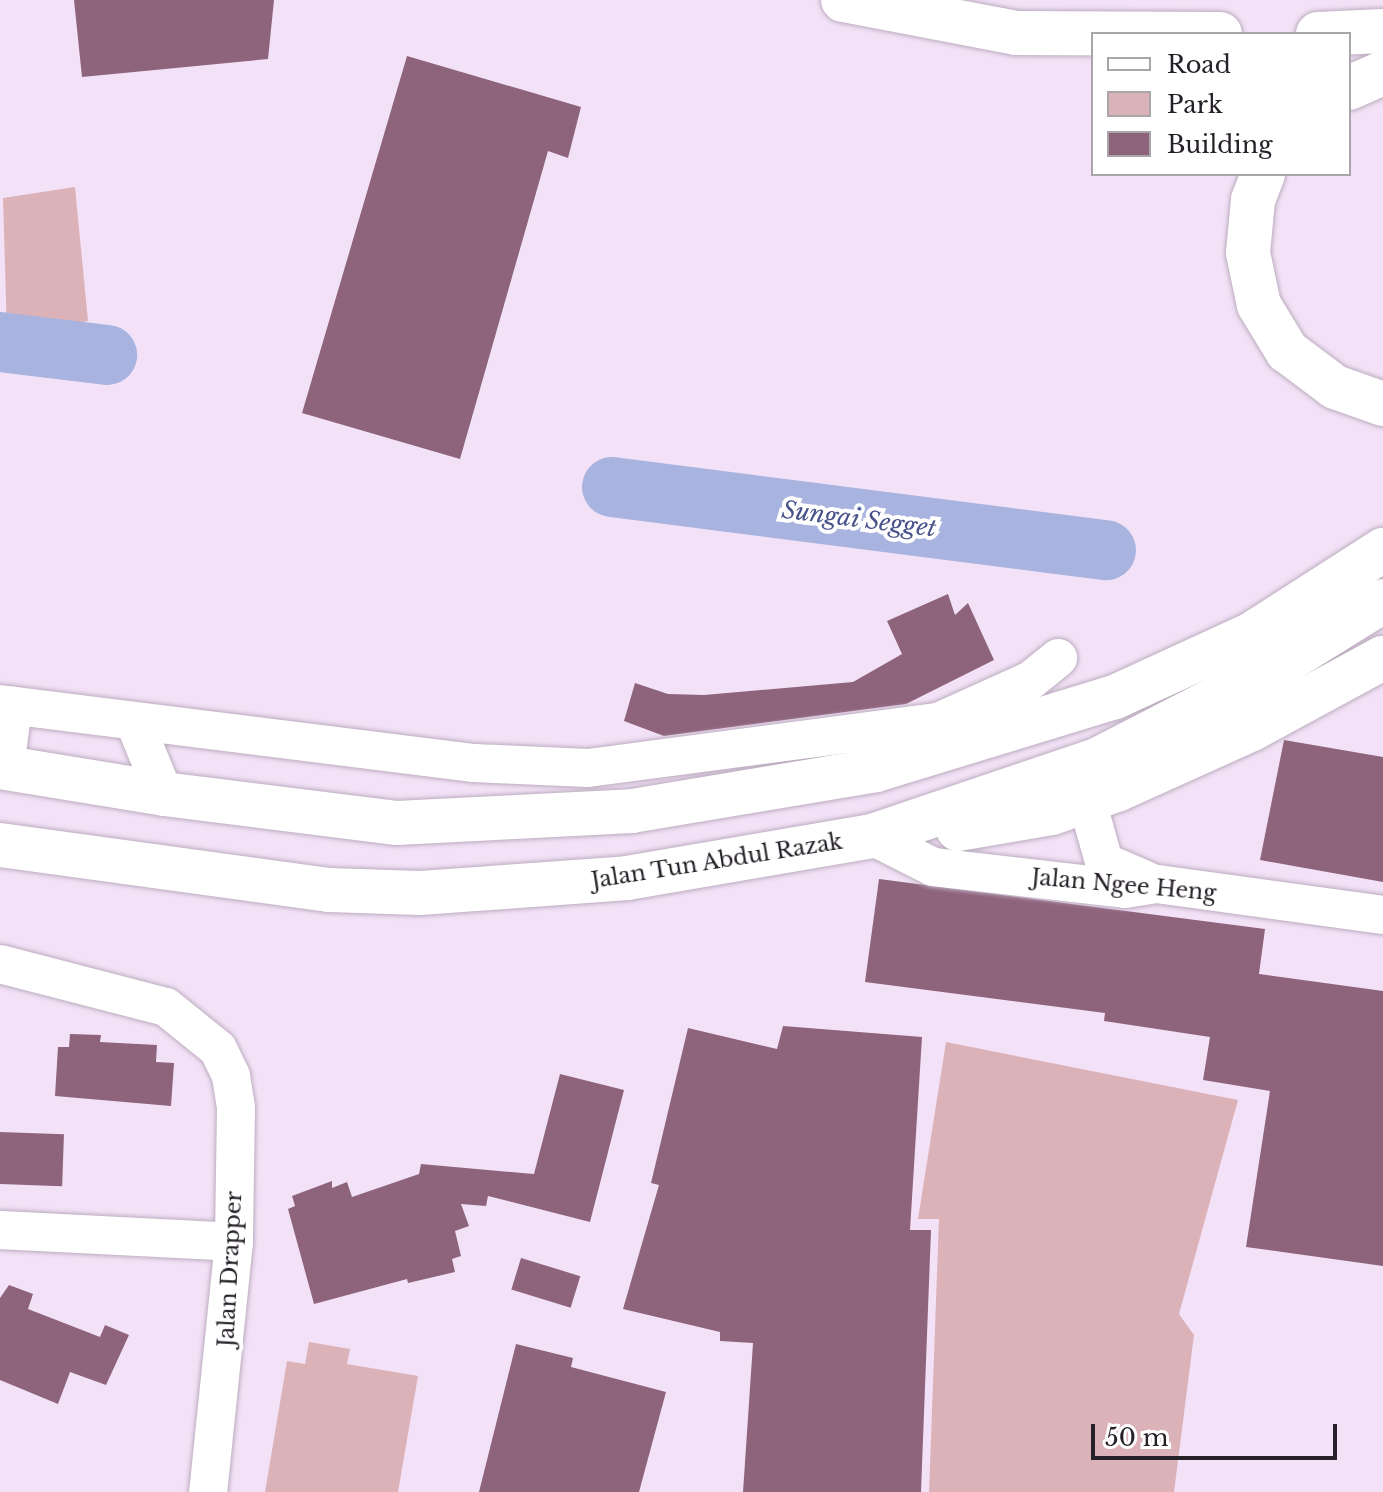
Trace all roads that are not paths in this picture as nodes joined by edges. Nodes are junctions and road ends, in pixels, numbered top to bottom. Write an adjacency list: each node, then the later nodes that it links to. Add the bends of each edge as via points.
1 (843, 0): 4 (highway, via 1016,33)
2 (1383, 31): 3 (highway)
3 (1351, 32)
4 (1091, 33)
5 (1383, 73): 6 (highway)
6 (1351, 87)
7 (1262, 176): 8 (highway, via 1253,200 1248,253 1259,305 1287,351 1335,387)
8 (1383, 404)
9 (1383, 550): 16 (highway, via 1252,634 1190,665 1001,736 876,770 632,811 519,820 397,823)
10 (1383, 601): 18 (highway, Jalan Tun Abdul Razak, via 1277,667 1099,759)
11 (1058, 658): 14 (street, via 1031,680 938,722 588,768 474,763)
12 (1383, 658): 17 (highway, via 1252,729)
13 (6, 705): 14 (street); 15 (street)
14 (134, 721): 16 (street)
15 (3, 768): 16 (highway)
16 (164, 794)
17 (1087, 801): 18 (highway, via 974,828); 20 (street, via 1104,862)
18 (872, 836): 19 (highway, Jalan Tun Abdul Razak, via 627,878 420,893 329,890); 20 (street, Jalan Ngee Heng, via 933,867 1125,889)
19 (0, 845)
20 (1157, 884): 21 (street, Jalan Ngee Heng)
21 (1383, 915)
22 (0, 964): 24 (street, Jalan Drapper, via 166,1007 218,1049 231,1076 236,1108)
23 (0, 1230): 24 (street)
24 (234, 1242): 25 (street, Jalan Drapper)
25 (208, 1492)

